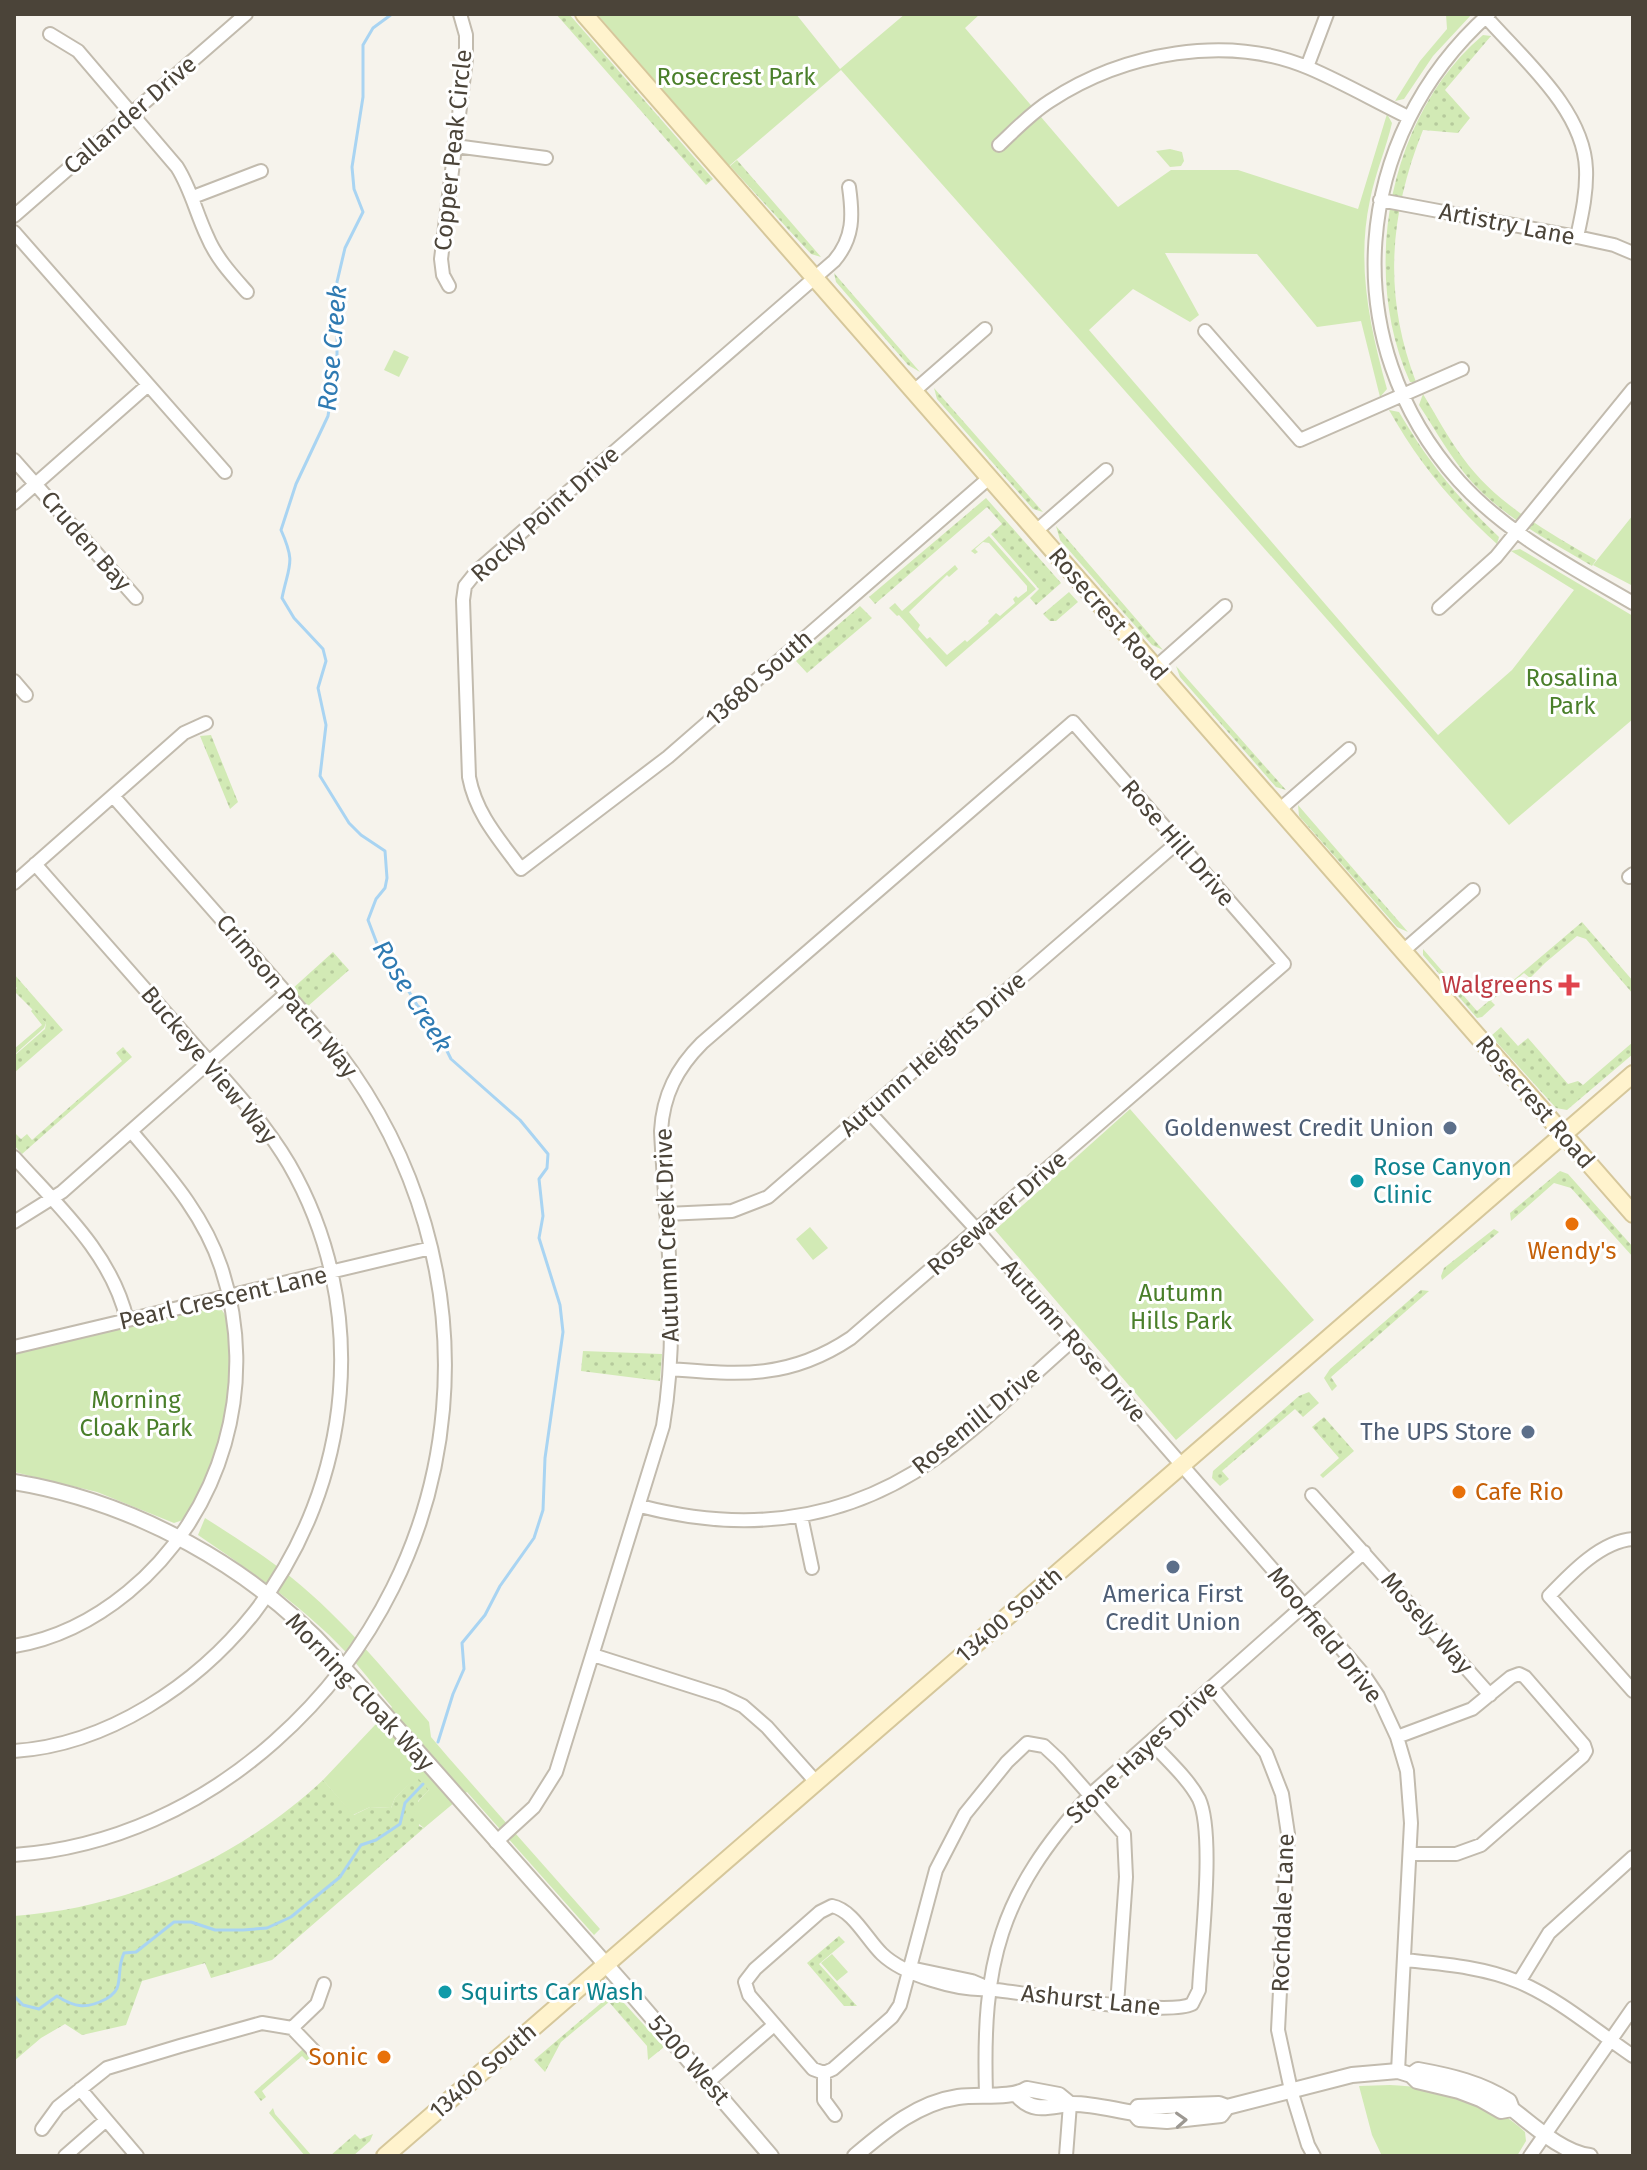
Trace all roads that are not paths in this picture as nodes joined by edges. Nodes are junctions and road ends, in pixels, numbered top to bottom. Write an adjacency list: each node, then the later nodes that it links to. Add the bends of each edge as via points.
1 (460, 14): 11 (street, Copper Peak Circle, via 467,48)
2 (584, 14): 21 (main road, Rosecrest Road)
3 (1327, 14): 7 (street)
4 (1487, 15): 9 (street, via 1428,81); 19 (street, via 1568,112 1580,138 1586,189)
5 (240, 16): 8 (street, Callander Drive)
6 (50, 34): 8 (street, via 78,51)
7 (1307, 67): 9 (street); 10 (street, via 1266,55 1175,53 1087,81 1049,102)
8 (132, 113): 15 (street, via 177,167); 17 (street, Callander Drive)
9 (1408, 117): 16 (street)
10 (999, 145)
11 (455, 146): 12 (street); 22 (street, Copper Peak Circle, via 441,259)
12 (546, 158)
13 (261, 171): 15 (street)
14 (849, 187): 21 (street, via 849,236 839,255)
15 (193, 197): 23 (street, via 210,244)
16 (1380, 200): 19 (street, Artistry Lane); 30 (street, via 1374,243 1379,321)
17 (14, 216)
18 (14, 232): 27 (street)
19 (1577, 237): 20 (street, Artistry Lane)
20 (1633, 253)
21 (815, 278): 29 (main road, Rosecrest Road); 53 (street, Rocky Point Drive, via 465,586 473,798)
22 (449, 286)
23 (247, 292)
24 (985, 329): 29 (street)
25 (1205, 331): 30 (street, via 1300,440)
26 (1462, 369): 30 (street)
27 (148, 385): 33 (street); 35 (street)
28 (1633, 389): 38 (street)
29 (914, 391): 34 (main road, Rosecrest Road)
30 (1402, 395): 38 (street, via 1460,482)
31 (14, 460): 35 (street, Cruden Bay)
32 (1106, 470): 37 (street)
33 (225, 472)
34 (989, 478): 37 (main road, Rosecrest Road); 53 (street, 13680 South, via 668,757)
35 (36, 484): 36 (street); 39 (street, Cruden Bay)
36 (14, 503)
37 (1036, 531): 43 (main road, Rosecrest Road)
38 (1516, 532): 40 (street); 42 (street)
39 (136, 598)
40 (1633, 603)
41 (1225, 606): 43 (street)
42 (1439, 608)
43 (1155, 668): 50 (main road, Rosecrest Road)
44 (14, 681): 45 (street)
45 (26, 695)
46 (1073, 722): 51 (street, Rose Hill Drive); 66 (street, Autumn Creek Drive, via 686,1060 672,1082 662,1118)
47 (206, 723): 49 (street, via 184,733)
48 (1349, 749): 50 (street)
49 (113, 796): 52 (street); 58 (street, Crimson Patch Way)
50 (1279, 810): 56 (main road, Rosecrest Road)
51 (1178, 842): 57 (street, Rose Hill Drive); 61 (street, Autumn Heights Drive)
52 (35, 864): 54 (street); 59 (street, Buckeye View Way)
53 (521, 869)
54 (14, 883)
55 (1473, 890): 56 (street)
56 (1403, 951): 63 (main road, Rosecrest Road)
57 (1284, 964): 69 (street, Rosewater Drive)
58 (287, 993): 59 (street); 70 (street, Crimson Patch Way, via 338,1052 380,1114 414,1185)
59 (209, 1062): 62 (street); 71 (street, Buckeye View Way, via 288,1163 313,1213)
60 (1633, 1074): 63 (main road, 13400 South)
61 (868, 1111): 66 (street, Autumn Heights Drive, via 756,1204 720,1213); 69 (street, Autumn Rose Drive)
62 (131, 1131): 65 (street); 72 (street, via 196,1212)
63 (1563, 1135): 67 (main road, Rosecrest Road); 77 (main road, 13400 South)
64 (14, 1157): 65 (street)
65 (51, 1199): 68 (street); 73 (street, via 107,1268)
66 (666, 1214): 76 (street, Autumn Creek Drive)
67 (1633, 1214)
68 (14, 1222)
69 (977, 1230): 74 (street, Autumn Rose Drive); 76 (street, Rosewater Drive, via 851,1338 818,1358 741,1375)
70 (431, 1248): 71 (street, Pearl Crescent Lane); 90 (street, Crimson Patch Way, via 446,1356 445,1403 433,1477 398,1577)
71 (331, 1272): 72 (street, Pearl Crescent Lane); 86 (street, Buckeye View Way, via 341,1344 336,1431 307,1526)
72 (229, 1296): 73 (street, Pearl Crescent Lane); 82 (street, via 237,1361 231,1423 210,1487)
73 (127, 1320): 75 (street, Pearl Crescent Lane)
74 (1073, 1340): 77 (street, Autumn Rose Drive); 81 (street, Rosemill Drive, via 922,1467 873,1494)
75 (14, 1347)
76 (671, 1369): 80 (street, Autumn Creek Drive, via 663,1426)
77 (1182, 1465): 87 (street, Moorfield Drive); 97 (main road, 13400 South)
78 (14, 1482): 82 (street, Morning Cloak Way, via 91,1502)
79 (1312, 1495): 84 (street, Mosely Way)
80 (640, 1506): 81 (street, Rosemill Drive, via 718,1520); 89 (street, Autumn Creek Drive)
81 (801, 1516): 85 (street)
82 (178, 1538): 86 (street, Morning Cloak Way); 88 (street, via 138,1584 102,1611 64,1632)
83 (1633, 1539): 92 (street, via 1604,1548 1549,1596)
84 (1364, 1552): 87 (street, Stone Hayes Drive); 93 (street, Mosely Way)
85 (812, 1568)
86 (267, 1595): 90 (street, Morning Cloak Way); 96 (street, Buckeye View Way, via 211,1659 149,1705 85,1736)
87 (1304, 1605): 91 (street, Stone Hayes Drive); 94 (street, Moorfield Drive, via 1374,1687)
88 (14, 1646)
89 (593, 1655): 97 (street, via 743,1706); 99 (street, Autumn Creek Drive, via 552,1782)
90 (343, 1667): 99 (street, Morning Cloak Way); 101 (street, Crimson Patch Way, via 279,1738 188,1803 108,1839)
91 (1212, 1687): 95 (street, Stone Hayes Drive); 120 (street, Rochdale Lane, via 1266,1753 1282,1794 1288,1834 1278,2030)
92 (1633, 1691)
93 (1490, 1695): 94 (street, via 1459,1716); 100 (street, via 1511,1677 1525,1677 1586,1751 1481,1845 1456,1854)
94 (1397, 1737): 100 (street, Moorfield Drive, via 1407,1771)
95 (1151, 1742): 98 (street, Stone Hayes Drive); 109 (street, Ashurst Lane, via 1194,1790 1206,1826 1199,1990 1192,2004 1179,2008)
96 (14, 1751)
97 (816, 1782): 104 (main road, 13400 South)
98 (1089, 1796): 105 (street, via 1044,1746 1027,1743 1020,1748 965,1814 936,1870); 108 (street, Stone Hayes Drive, via 1057,1832 1014,1901 999,1937); 109 (street, via 1124,1834 1126,1845)
99 (496, 1842): 104 (street, Morning Cloak Way)
100 (1410, 1854): 103 (street, Moorfield Drive)
101 (14, 1855)
102 (1633, 1857): 106 (street, via 1549,1933)
103 (1405, 1960): 106 (street, via 1461,1966); 117 (street, Moorfield Drive)
104 (605, 1965): 118 (street, 5200 West); 127 (main road, 13400 South)
105 (909, 1969): 108 (street, Ashurst Lane, via 928,1979); 111 (street, Ashurst Lane, via 884,1956 832,1906 747,1977 747,1991); 116 (street, via 895,2013)
106 (1519, 1982): 113 (street)
107 (324, 1984): 112 (street, via 317,2004)
108 (988, 1989): 109 (street, Ashurst Lane); 121 (street, Stone Hayes Drive)
109 (1117, 2005)
110 (1633, 2008): 113 (street)
111 (774, 2025): 116 (street, via 813,2069); 118 (street)
112 (292, 2028): 114 (street); 119 (street, via 262,2023 170,2049 107,2068)
113 (1610, 2040): 115 (street); 126 (street)
114 (314, 2051)
115 (1633, 2056)
116 (824, 2073): 123 (street, via 824,2100)
117 (1405, 2073): 120 (street, via 1352,2075); 126 (street, via 1418,2070 1468,2081 1509,2101)
118 (708, 2082): 130 (street, 5200 West)
119 (80, 2089): 124 (street); 125 (street)
120 (1291, 2090): 122 (street, via 1227,2107 1138,2107 1134,2113); 133 (street, Rochdale Lane)
121 (986, 2094): 122 (street, via 1017,2095 1027,2089 1059,2095); 131 (street, via 920,2108)
122 (1070, 2104): 132 (street)
123 (835, 2115)
124 (105, 2121): 128 (street); 129 (street)
125 (42, 2129)
126 (1545, 2133): 134 (street); 135 (street)
127 (395, 2153)
128 (65, 2156)
129 (137, 2156)
130 (771, 2156)
131 (855, 2156)
132 (1066, 2156)
133 (1314, 2156)
134 (1530, 2156)
135 (1579, 2156): 136 (street)
136 (1590, 2156)

